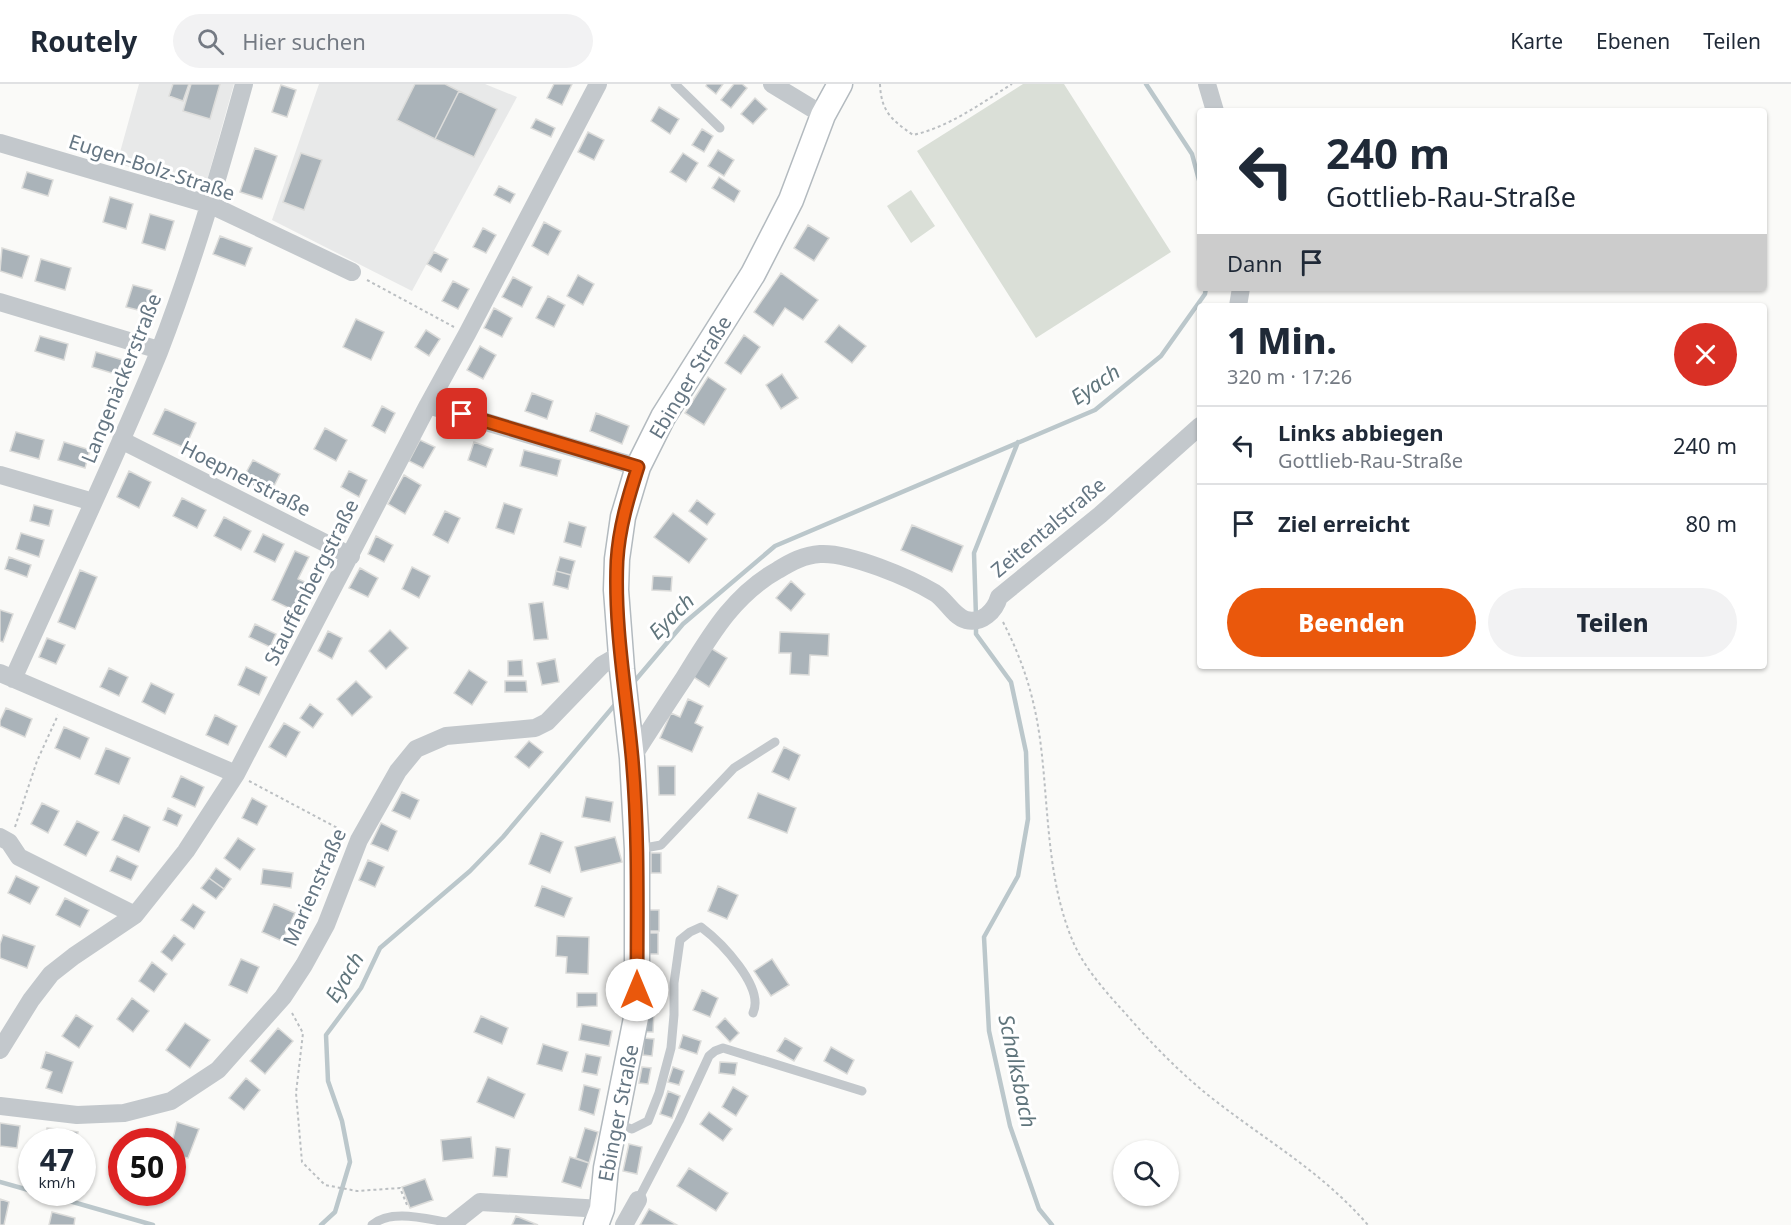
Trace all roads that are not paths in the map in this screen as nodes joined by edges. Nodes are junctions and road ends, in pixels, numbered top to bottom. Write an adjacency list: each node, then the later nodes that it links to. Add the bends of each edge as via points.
1 (244, 84): 11 (street, Langenäckerstraße)
2 (598, 84): 15 (street, Stauffenbergstraße)
3 (675, 84): 9 (lane)
4 (772, 84): 8 (street)
5 (840, 84): 8 (main road, Ebinger Straße)
6 (1208, 84): 7 (street)
7 (1214, 108)
8 (823, 115): 18 (main road, Ebinger Straße, via 791,200 753,274 663,417)
9 (720, 128)
10 (0, 143): 11 (street, Eugen-Bolz-Straße)
11 (211, 205): 12 (street, Eugen-Bolz-Straße); 14 (street, Langenäckerstraße)
12 (352, 272)
13 (0, 302): 14 (street)
14 (159, 350): 17 (street, Langenäckerstraße)
15 (428, 405): 18 (street); 21 (street, Stauffenbergstraße)
16 (1197, 429): 25 (street, Zeitentalstraße, via 999,597 983,615 959,617 936,594 870,564 828,554 795,560 753,586 723,615)
17 (121, 440): 20 (street, Langenäckerstraße); 21 (street, Hoepnerstraße)
18 (638, 467): 22 (main road, Ebinger Straße, via 623,517 617,559)
19 (0, 475): 20 (street)
20 (93, 502): 23 (street, Langenäckerstraße)
21 (351, 556): 26 (street, Stauffenbergstraße)
22 (622, 662): 25 (main road, Ebinger Straße); 33 (street, Marienstraße, via 602,665 548,722 535,728 446,736 416,749 398,771 358,840 326,925 283,997 219,1070 171,1101 124,1113 77,1115)
23 (7, 676): 26 (street)
24 (775, 742): 28 (lane, via 734,768 661,845)
25 (632, 758): 28 (main road, Ebinger Straße)
26 (236, 774): 29 (street, Stauffenbergstraße, via 186,852)
27 (5, 839): 29 (street, via 19,856)
28 (637, 849): 34 (main road, Ebinger Straße, via 637,1013)
29 (135, 915): 31 (street, Stauffenbergstraße, via 51,974)
30 (753, 1013): 34 (lane, via 757,1005 755,993 726,949 701,927 680,940 671,1048 655,1102 648,1121 632,1129)
31 (0, 1050)
32 (862, 1091): 35 (lane, via 723,1048 715,1051 709,1056)
33 (0, 1106)
34 (616, 1124): 36 (main road, Ebinger Straße)
35 (638, 1200): 39 (street)
36 (599, 1217): 37 (street, via 480,1202)
37 (451, 1224): 38 (lane, via 400,1216)
38 (372, 1225)
39 (624, 1225)

